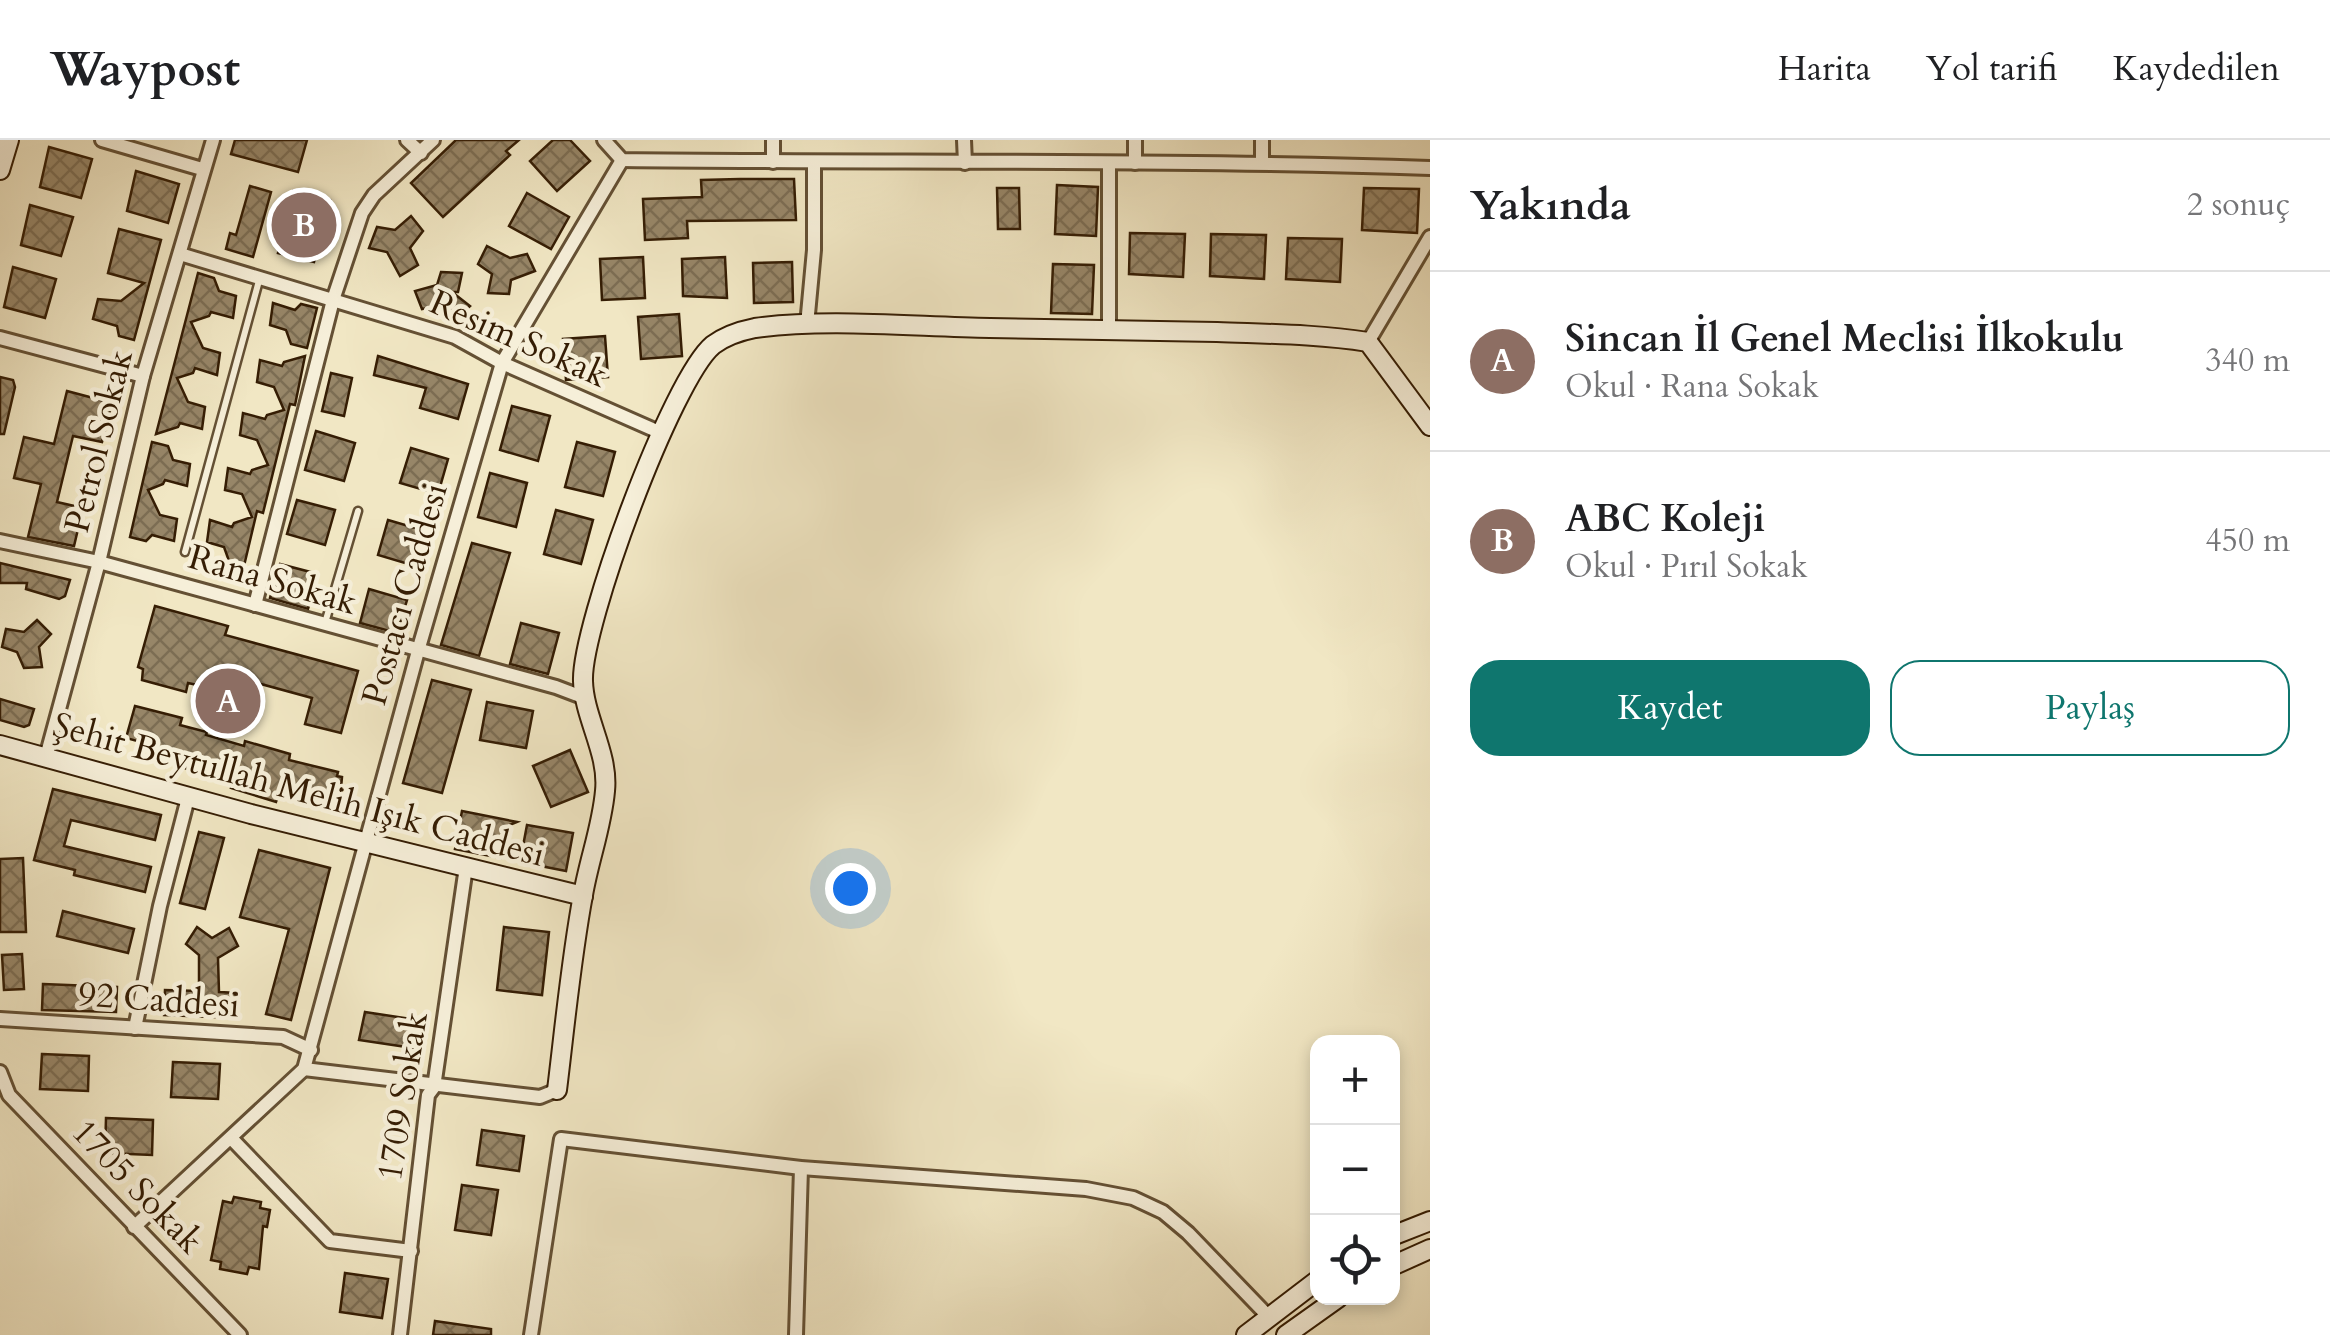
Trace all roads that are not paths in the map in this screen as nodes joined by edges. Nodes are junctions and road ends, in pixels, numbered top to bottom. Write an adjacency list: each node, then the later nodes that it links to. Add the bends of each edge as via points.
1 (9, 140): 20 (street)
2 (102, 140): 21 (street)
3 (212, 140): 21 (street, Petrol Sokak)
4 (407, 140): 11 (street)
5 (433, 140): 11 (street)
6 (604, 140): 12 (street)
7 (772, 140): 13 (street)
8 (964, 140): 16 (street)
9 (1135, 140): 17 (street)
10 (1262, 140): 15 (street)
11 (421, 153): 25 (street, via 362,213)
12 (622, 160): 13 (street); 30 (street, Postacı Caddesi)
13 (773, 162): 14 (street)
14 (814, 162): 16 (street); 26 (street)
15 (1262, 162): 17 (street); 19 (street)
16 (965, 163): 18 (street)
17 (1135, 163): 18 (street)
18 (1109, 164): 27 (street)
19 (1430, 168)
20 (0, 170)
21 (202, 170): 23 (street, Petrol Sokak)
22 (1430, 237): 29 (street)
23 (180, 254): 24 (street, Resim Sokak); 31 (street, Petrol Sokak)
24 (260, 276): 25 (street, Resim Sokak); 36 (lane)
25 (333, 300): 30 (street, Resim Sokak, via 455,336); 38 (street)
26 (807, 326): 27 (street); 33 (street, via 756,328 712,346)
27 (1109, 329): 29 (street)
28 (0, 338): 31 (street)
29 (1368, 342): 32 (street)
30 (502, 364): 33 (street, Resim Sokak); 40 (street, Postacı Caddesi)
31 (142, 376): 37 (street, Petrol Sokak)
32 (1430, 426)
33 (659, 432): 41 (street, via 586,649)
34 (358, 512): 39 (lane)
35 (0, 541): 37 (street, Rana Sokak)
36 (185, 552)
37 (99, 562): 38 (street, Rana Sokak); 43 (street, Petrol Sokak)
38 (255, 605): 39 (street, Rana Sokak)
39 (325, 624): 40 (street, Rana Sokak)
40 (418, 650): 41 (street, Rana Sokak); 45 (street, Postacı Caddesi)
41 (585, 698): 47 (street, via 606,774)
42 (0, 745): 43 (street, Şehit Beytullah Melih Işık Caddesi)
43 (46, 758): 44 (street, Şehit Beytullah Melih Işık Caddesi)
44 (188, 798): 45 (street, Şehit Beytullah Melih Işık Caddesi); 49 (street)
45 (365, 842): 46 (street, Şehit Beytullah Melih Işık Caddesi); 50 (street, Postacı Caddesi)
46 (466, 867): 47 (street, Şehit Beytullah Melih Işık Caddesi); 53 (street, 1709 Sokak)
47 (583, 896): 54 (street)
48 (0, 1019): 49 (street, 92 Caddesi)
49 (135, 1028): 50 (street, 92 Caddesi, via 283,1038)
50 (311, 1050): 51 (street, Postacı Caddesi)
51 (304, 1069): 53 (street); 55 (street)
52 (0, 1072): 58 (street, 1705 Sokak, via 10,1095)
53 (434, 1086): 54 (street, via 540,1097); 61 (street, 1709 Sokak)
54 (557, 1090)
55 (231, 1138): 58 (street); 61 (street, via 330,1240)
56 (801, 1168): 65 (street, via 1133,1198 1188,1233); 68 (street, via 561,1139); 69 (street)
57 (1430, 1221): 59 (street)
58 (134, 1226): 66 (street, 1705 Sokak)
59 (1400, 1233)
60 (1430, 1249): 62 (street)
61 (411, 1251): 67 (street, 1709 Sokak)
62 (1400, 1262)
63 (1310, 1286): 65 (street)
64 (1328, 1305): 71 (street)
65 (1268, 1316): 70 (street)
66 (240, 1335)
67 (400, 1335)
68 (530, 1335)
69 (796, 1335)
70 (1246, 1335)
71 (1286, 1335)

